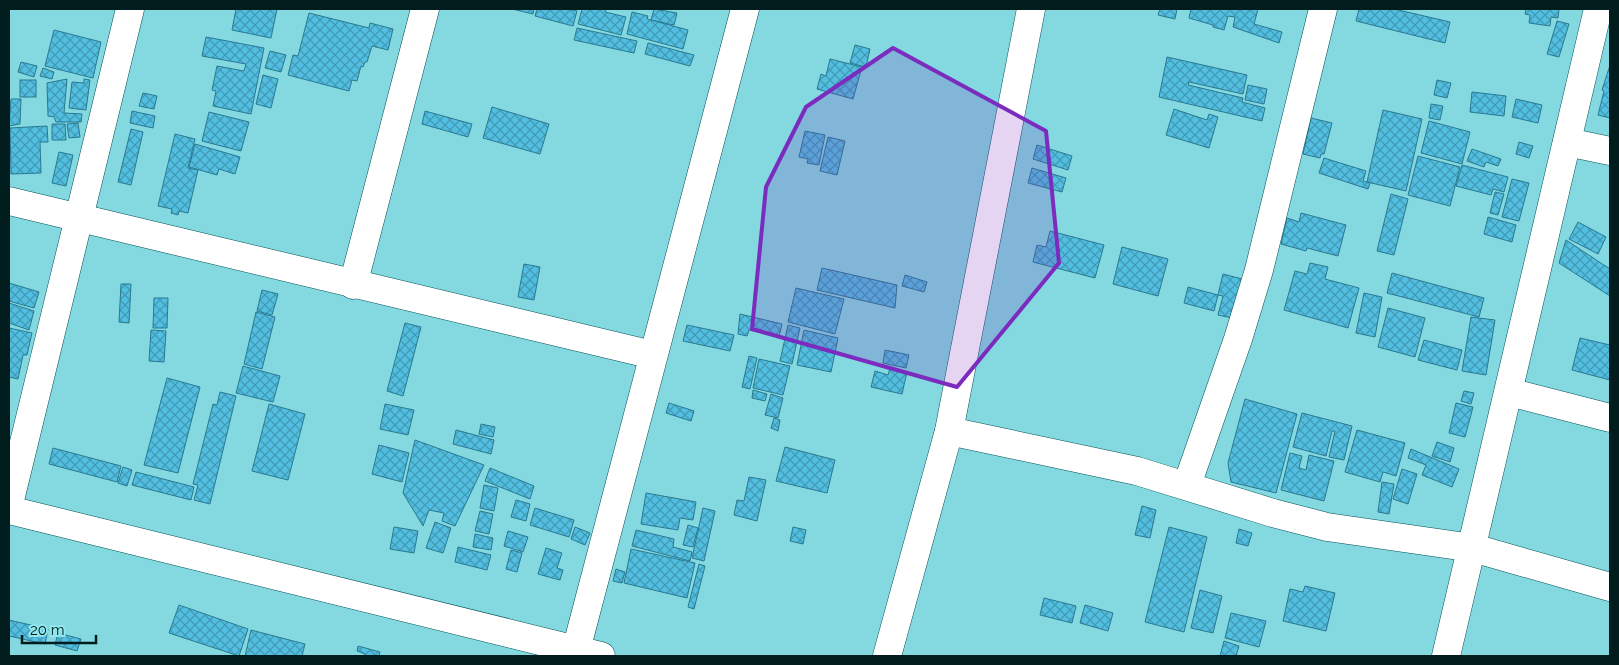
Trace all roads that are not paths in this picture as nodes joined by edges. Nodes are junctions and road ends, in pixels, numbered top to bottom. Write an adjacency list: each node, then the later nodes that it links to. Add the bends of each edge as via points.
1 (130, 9): 10 (street)
2 (425, 9): 11 (street)
3 (745, 9): 12 (street)
4 (1031, 9): 15 (street)
5 (1323, 9): 16 (street, via 1258,270 1238,339)
6 (1598, 9): 7 (street)
7 (1567, 142): 8 (street); 13 (street)
8 (1610, 151)
9 (9, 202): 10 (street)
10 (79, 218): 11 (street); 17 (street)
11 (353, 286): 12 (street)
12 (653, 355): 21 (street)
13 (1509, 392): 14 (street); 19 (street)
14 (1610, 418)
15 (949, 431): 16 (street, via 1137,471); 22 (street)
16 (1187, 485): 19 (street, via 1327,527)
17 (9, 504)
18 (9, 510): 21 (street)
19 (1473, 548): 20 (street); 23 (street)
20 (1610, 587)
21 (588, 653)
22 (887, 656)
23 (1446, 656)

